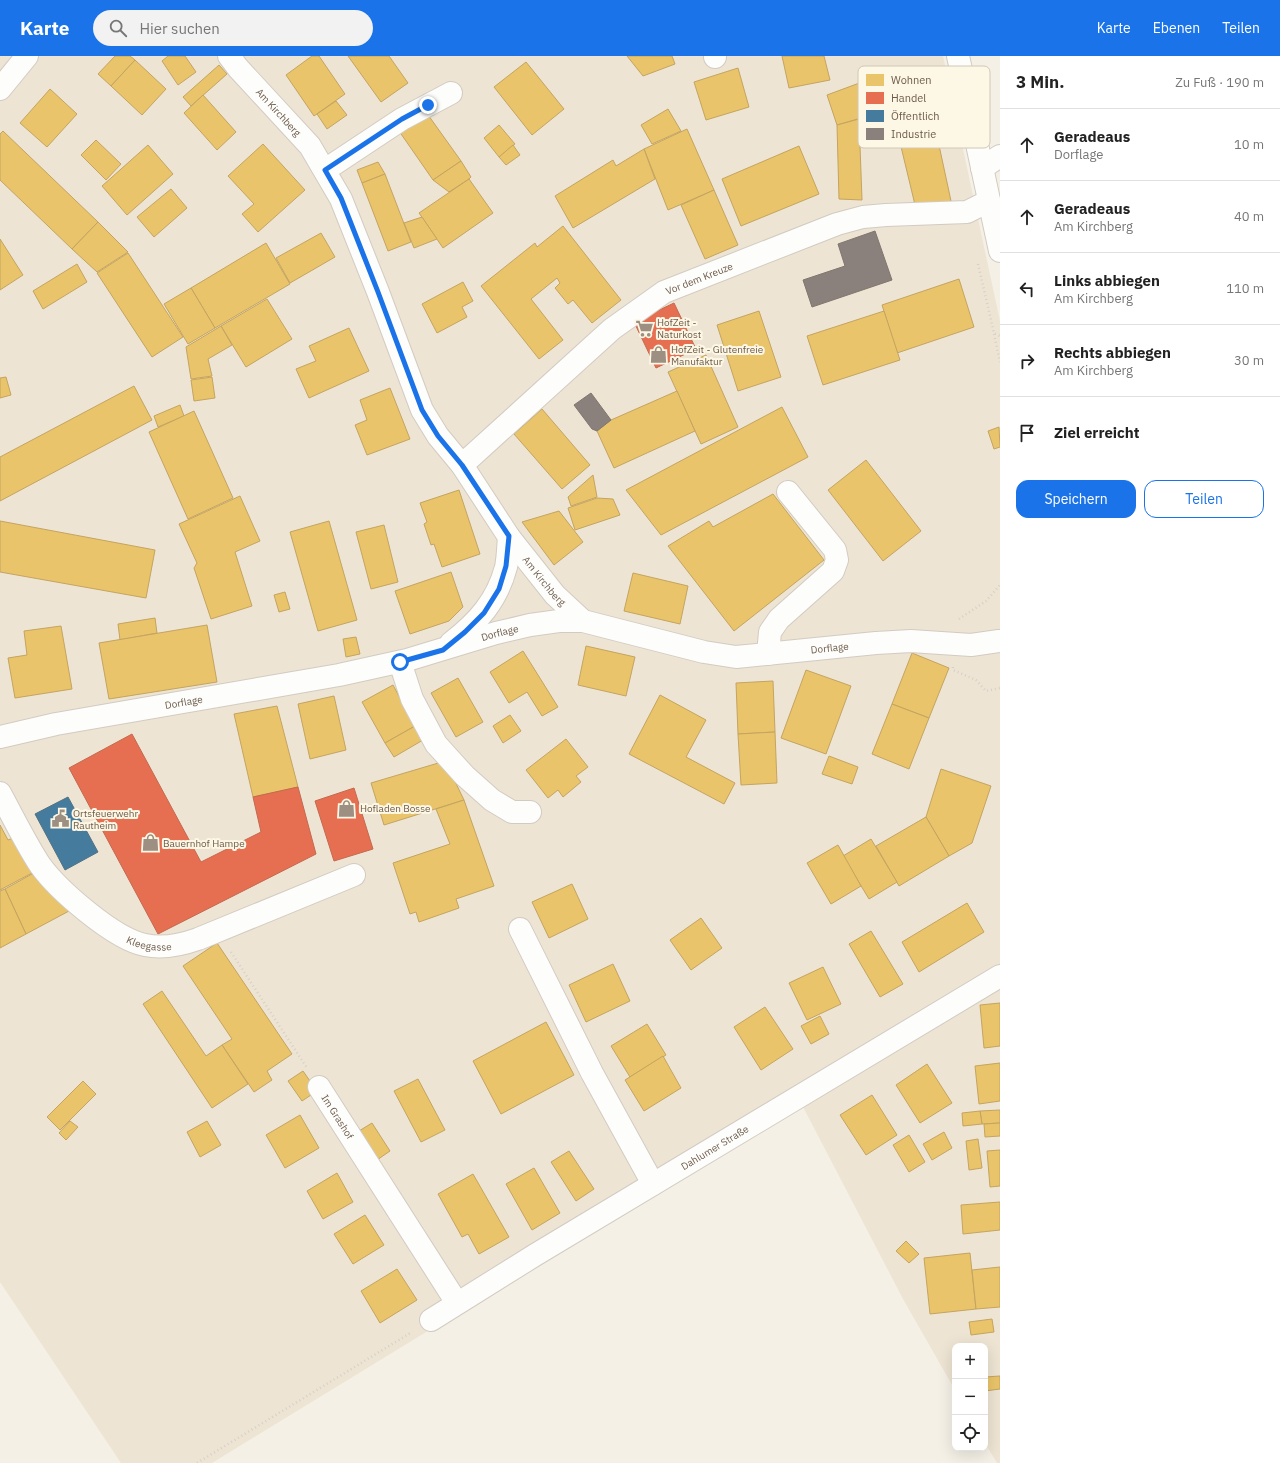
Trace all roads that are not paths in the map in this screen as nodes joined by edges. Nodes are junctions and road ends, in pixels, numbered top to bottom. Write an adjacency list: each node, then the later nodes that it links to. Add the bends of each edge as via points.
1 (28, 56): 5 (street)
2 (229, 56): 10 (street, Am Kirchberg, via 310,146)
3 (958, 56): 4 (street)
4 (960, 66)
5 (0, 89)
6 (451, 93): 10 (street, via 402,119)
7 (978, 148): 9 (street)
8 (1000, 156): 9 (street)
9 (982, 168): 11 (street)
10 (325, 170): 13 (street, Am Kirchberg, via 341,198 422,410 438,436)
11 (989, 201): 12 (street); 13 (street, Vor dem Kreuze, via 967,212 863,217 838,224 664,292 612,329)
12 (1000, 251)
13 (462, 465): 15 (street, Am Kirchberg)
14 (788, 492): 19 (street, via 835,550 837,560 833,571 779,619 770,632)
15 (509, 536): 16 (street, Am Kirchberg, via 555,595); 18 (street, Am Kirchberg, via 506,566 499,589 484,613)
16 (583, 621): 18 (street, Dorflage, via 530,625); 19 (street, Dorflage, via 704,652 736,657)
17 (1000, 644): 19 (street, Dorflage, via 912,641)
18 (443, 650): 20 (street, Dorflage)
19 (768, 654)
20 (400, 662): 21 (street, Dorflage, via 56,724); 23 (street, via 412,699 436,744 465,776 492,800 512,812)
21 (0, 737)
22 (0, 793): 24 (street, Kleegasse, via 37,860 58,886 124,938 145,945 163,947 198,939)
23 (530, 812)
24 (354, 875)
25 (520, 929): 28 (street, via 592,1073)
26 (1000, 976): 28 (street, Dahlumer Straße)
27 (320, 1087): 29 (street, Im Grashof)
28 (654, 1184): 29 (street, Dahlumer Straße)
29 (457, 1303): 30 (street, Dahlumer Straße)
30 (431, 1320)

